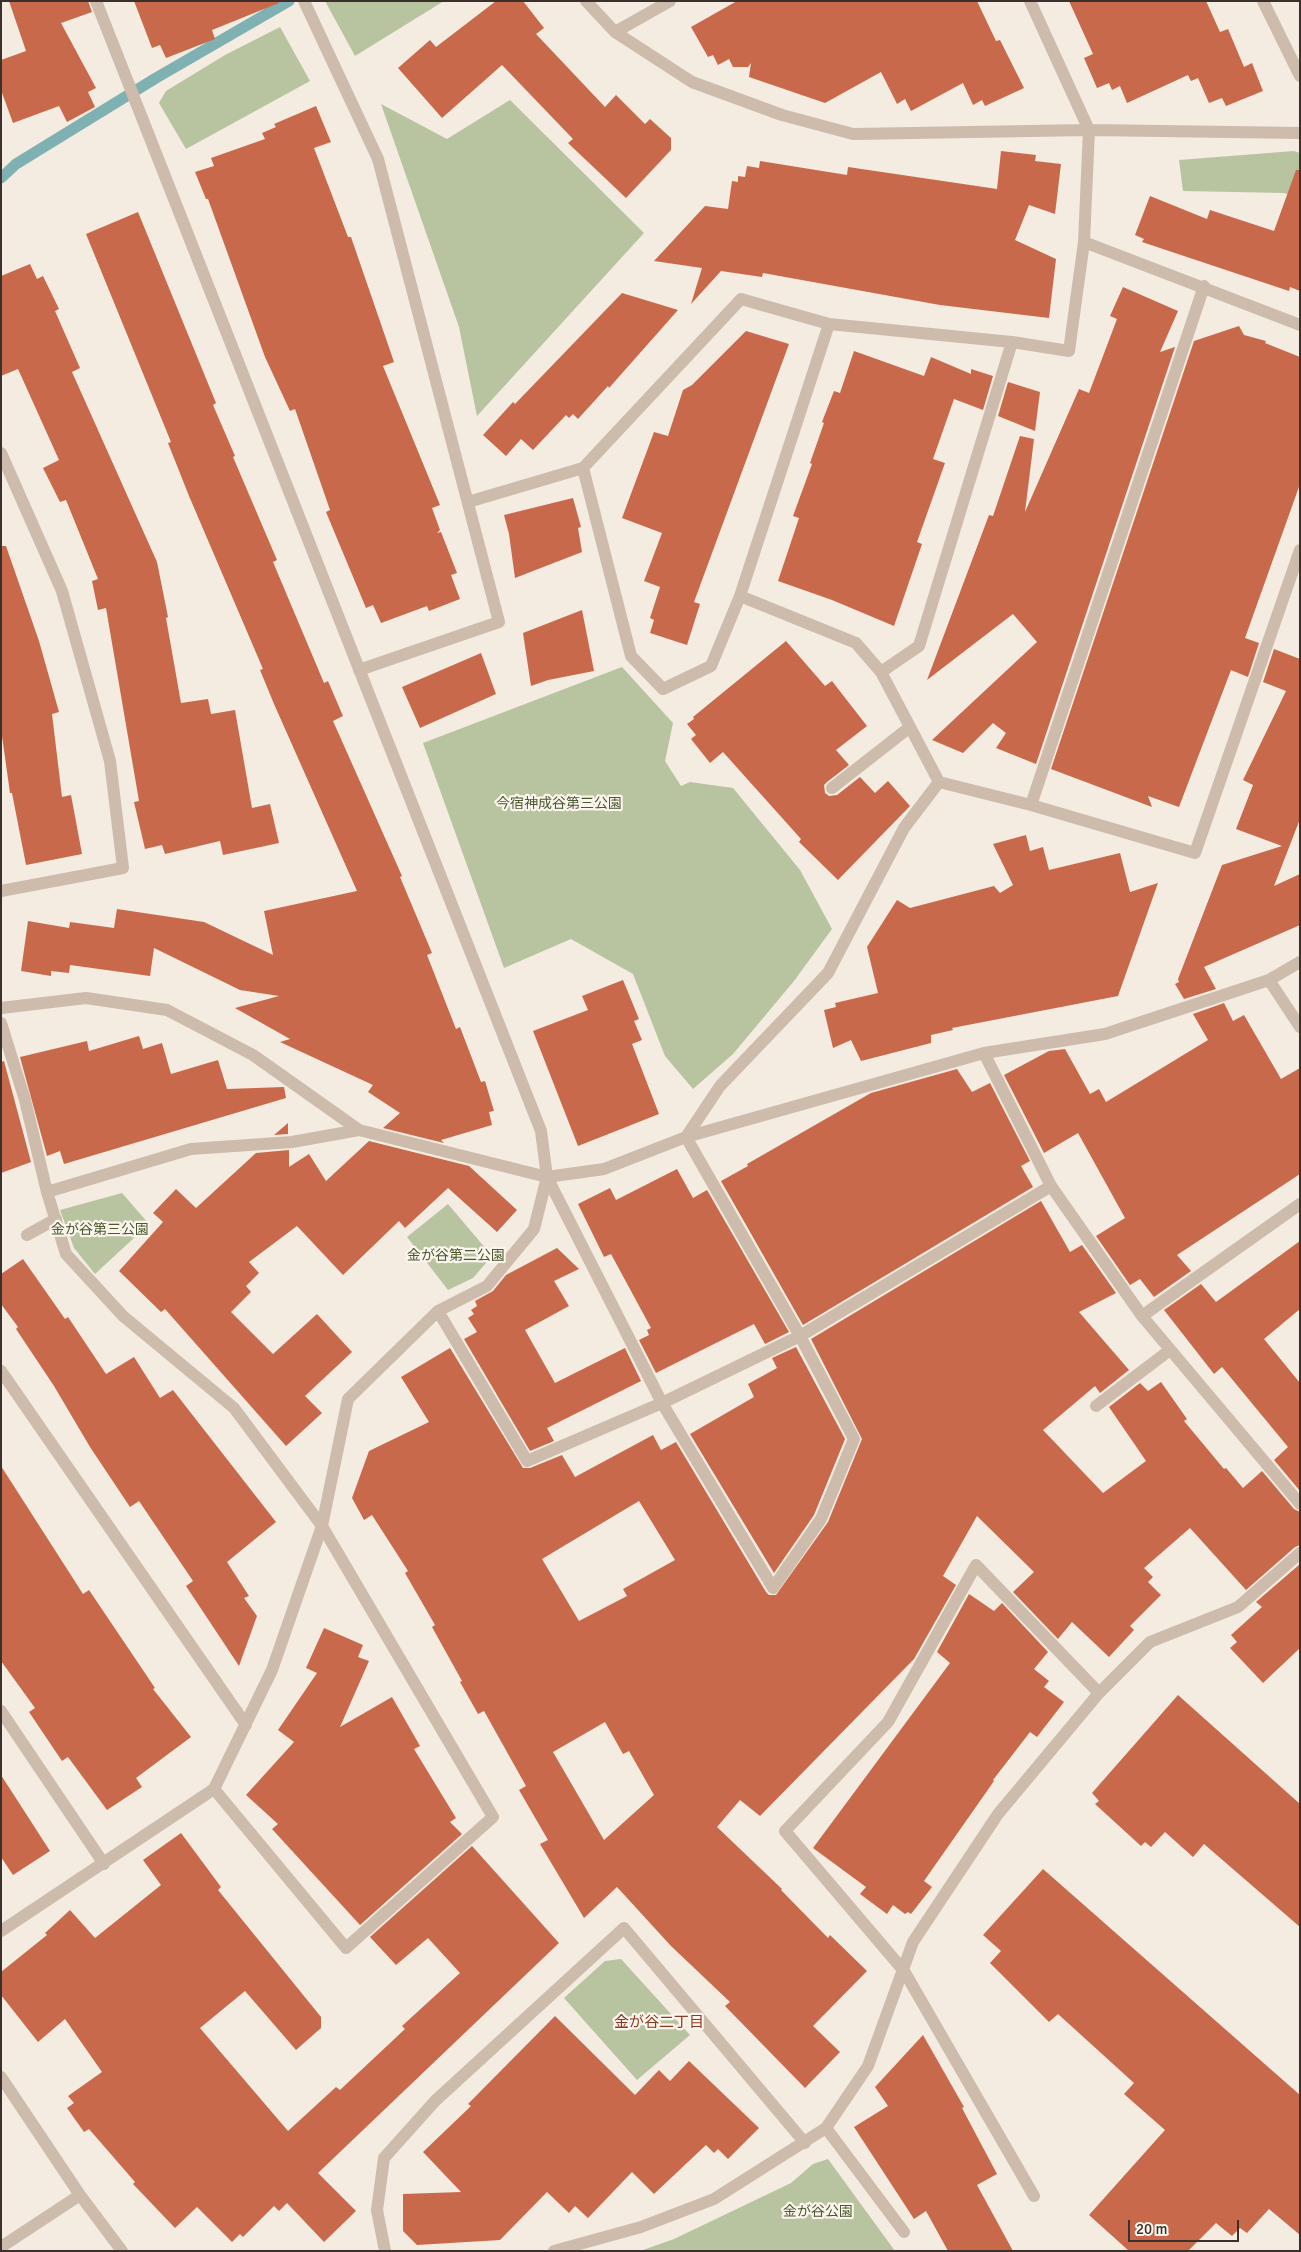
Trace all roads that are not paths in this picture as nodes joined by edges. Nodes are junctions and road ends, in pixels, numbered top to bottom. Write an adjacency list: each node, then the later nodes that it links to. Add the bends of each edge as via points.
1 (96, 1): 21 (street)
2 (304, 1): 18 (street, via 378,159)
3 (586, 1): 7 (street)
4 (670, 1): 7 (street)
5 (1030, 1): 9 (street)
6 (1263, 1): 8 (street)
7 (615, 32): 9 (street, via 692,82 782,115 853,134)
8 (1300, 76)
9 (1089, 130): 10 (street); 11 (street)
10 (1300, 133)
11 (1084, 242): 12 (street); 15 (street, via 1069,351)
12 (1204, 286): 14 (street); 26 (street)
13 (829, 324): 15 (street); 17 (street, via 741,299); 20 (street)
14 (1300, 325)
15 (1012, 342): 22 (street, via 918,646)
16 (1, 453): 27 (street, via 62,591 110,761 123,868)
17 (583, 468): 18 (street); 20 (street, via 631,656 663,689 711,666)
18 (468, 502): 21 (street, via 499,622)
19 (1300, 550): 26 (street, via 1195,853)
20 (740, 596): 22 (street, via 856,642)
21 (359, 670): 36 (street, via 541,1131)
22 (882, 672): 23 (street)
23 (910, 727): 24 (street); 25 (street)
24 (939, 782): 26 (street); 35 (street, via 904,828 828,973 720,1086)
25 (832, 788)
26 (1031, 805)
27 (1, 891)
28 (1300, 962): 29 (street)
29 (1269, 980): 32 (street); 33 (street, via 1105,1034)
30 (1, 1008): 34 (street, via 86,998 167,1010 253,1055)
31 (1, 1024): 38 (street, via 25,1100)
32 (1300, 1027)
33 (984, 1053): 35 (street); 37 (street)
34 (359, 1130): 36 (street); 38 (street, via 292,1142 191,1149)
35 (686, 1137): 36 (street, via 604,1169); 44 (street)
36 (547, 1177): 42 (street, via 534,1229 487,1286); 47 (street)
37 (1051, 1186): 43 (street); 44 (street)
38 (47, 1192): 40 (street)
39 (1300, 1204): 43 (street)
40 (56, 1219): 41 (street); 50 (street, via 66,1254 122,1316 234,1408)
41 (27, 1235)
42 (438, 1311): 47 (street, via 527,1461); 50 (street, via 348,1399)
43 (1142, 1316): 45 (street)
44 (800, 1336): 47 (street); 47 (street, via 854,1439 821,1519 773,1588)
45 (1170, 1350): 48 (street); 49 (street)
46 (1, 1371): 54 (street)
47 (662, 1403)
48 (1096, 1406)
49 (1300, 1504)
50 (322, 1526): 54 (street, via 272,1670); 55 (street, via 492,1817 346,1948)
51 (1300, 1553): 52 (street, via 1238,1607 1150,1642)
52 (1099, 1693): 58 (street, via 998,1814 913,1942); 58 (street, via 976,1565 888,1722 785,1831)
53 (1, 1711): 56 (street)
54 (246, 1725): 55 (street)
55 (214, 1789): 56 (street)
56 (104, 1864): 57 (street)
57 (1, 1931)
58 (904, 1971): 60 (street, via 868,2066); 63 (street)
59 (1, 2077): 62 (street)
60 (826, 2128): 61 (street); 64 (street)
61 (805, 2143): 67 (street, via 624,1928 435,2101 384,2158 377,2210); 68 (street, via 714,2199 641,2227)
62 (80, 2195): 65 (street); 66 (street)
63 (1034, 2196)
64 (904, 2232)
65 (1, 2247)
66 (122, 2251)
67 (385, 2251)
68 (554, 2251)

